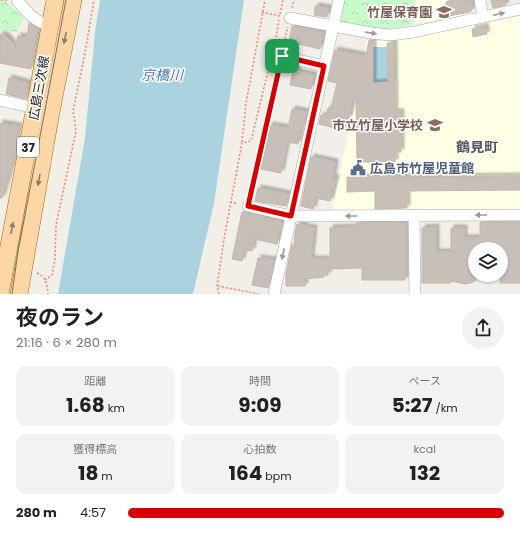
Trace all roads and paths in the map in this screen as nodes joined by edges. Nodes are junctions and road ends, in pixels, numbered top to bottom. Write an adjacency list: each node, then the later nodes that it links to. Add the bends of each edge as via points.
1 (1, 0): 2 (path)
2 (8, 0)
3 (17, 0): 16 (street, via 37,21)
4 (55, 0): 16 (main road, 広島三次線 / 37)
5 (73, 0): 32 (main road, 広島三次線 / 37, one-way to 32)
6 (94, 0): 29 (path, via 73,111 76,131 56,225 54,265 52,275)
7 (264, 0): 13 (path)
8 (283, 0): 14 (path)
9 (294, 0): 14 (path)
10 (339, 0): 17 (street)
11 (480, 0): 15 (street)
12 (520, 9): 15 (street, one-way to 12)
13 (262, 12): 14 (path); 22 (path, via 246,102)
14 (285, 17): 17 (street); 18 (path); 22 (path, via 251,141)
15 (483, 17): 17 (street, one-way to 15, via 390,35)
16 (50, 26): 21 (main road, 広島三次線 / 37)
17 (332, 26): 19 (street)
18 (282, 56): 19 (street); 23 (path)
19 (324, 66): 26 (street)
20 (0, 100): 21 (street)
21 (35, 108): 27 (main road, 広島三次線 / 37, one-way to 21)
22 (242, 143): 30 (path)
23 (248, 206): 26 (street)
24 (414, 215): 25 (street, one-way to 24); 26 (street, one-way to 26); 37 (street)
25 (520, 215)
26 (291, 216): 36 (street, one-way to 36)
27 (4, 249): 31 (main road, 広島三次線 / 37)
28 (35, 273): 29 (path)
29 (46, 280): 33 (path)
30 (217, 286): 34 (path); 35 (path)
31 (0, 294)
32 (19, 294)
33 (48, 294)
34 (219, 294)
35 (259, 294)
36 (274, 294)
37 (415, 294)

